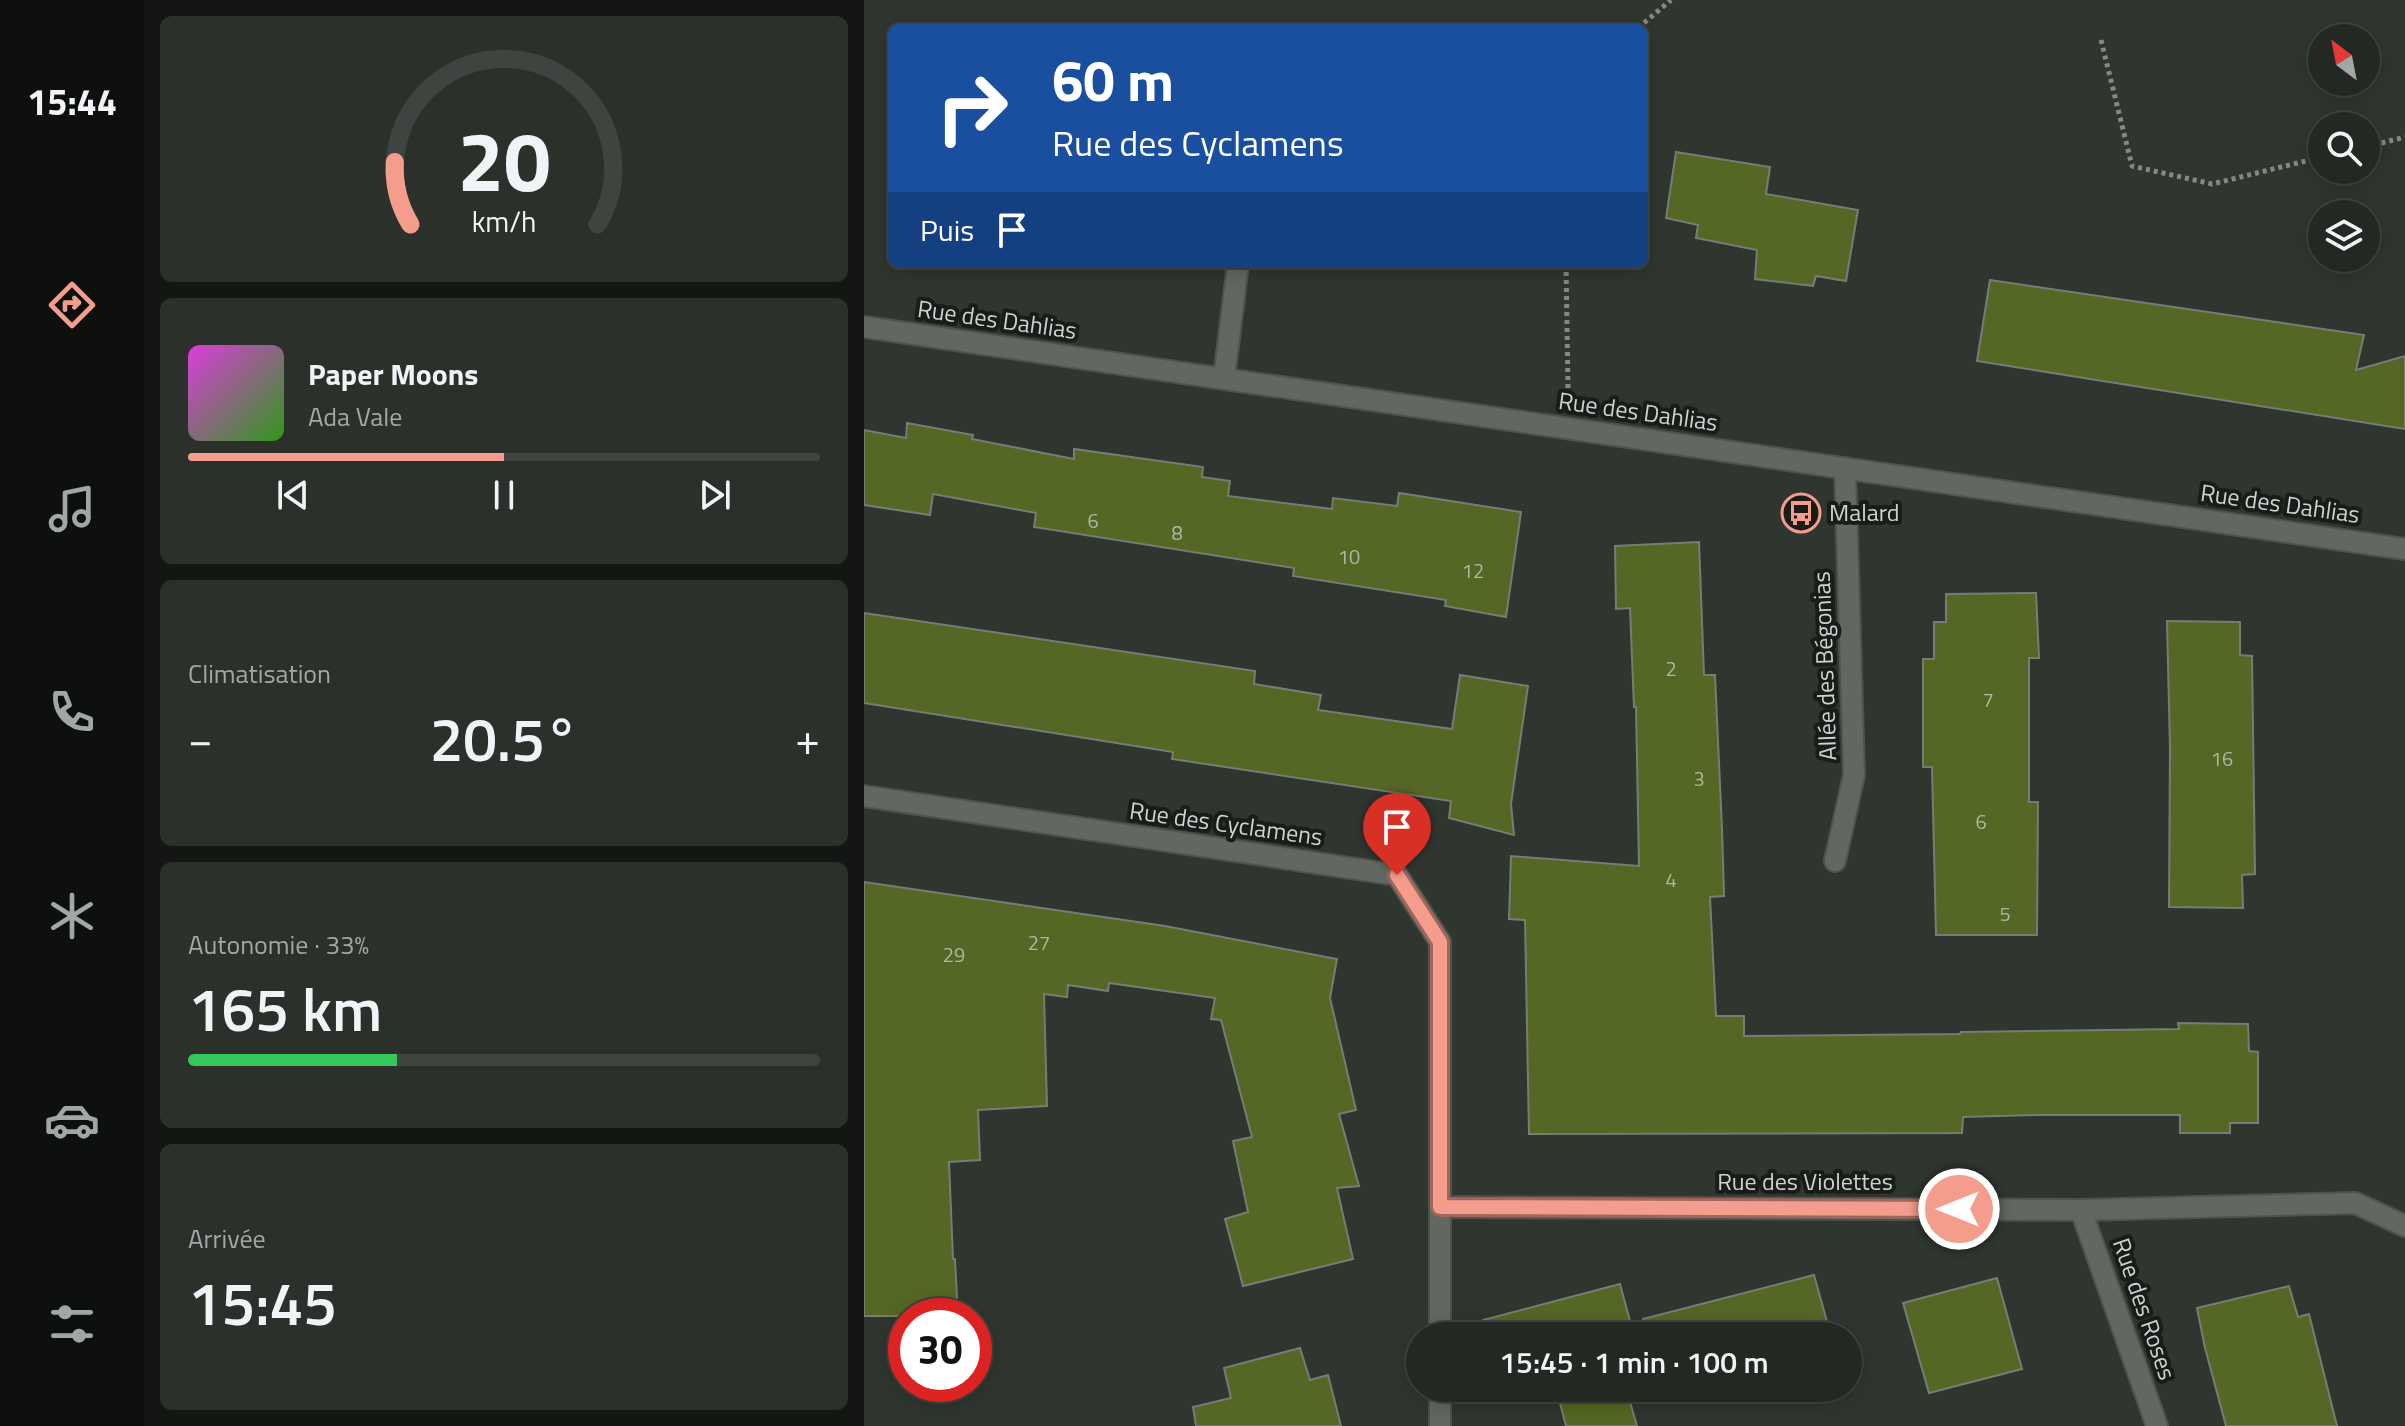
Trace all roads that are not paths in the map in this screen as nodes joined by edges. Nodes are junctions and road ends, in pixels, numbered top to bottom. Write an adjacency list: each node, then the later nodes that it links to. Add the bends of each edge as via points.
1 (1238, 268): 3 (street)
2 (864, 327): 3 (street, Rue des Dahlias)
3 (1224, 378): 4 (street, Rue des Dahlias)
4 (1845, 468): 5 (street, Rue des Dahlias); 7 (street, Allée des Bégonias, via 1854,775)
5 (2405, 549)
6 (864, 796): 8 (street, Rue des Cyclamens, via 1397,875 1440,942)
7 (1835, 861)
8 (1440, 1207): 9 (street, Rue des Violettes); 11 (street, Rue des Cyclamens)
9 (2081, 1210): 10 (street, Rue des Violettes, via 2355,1203); 14 (street, Rue des Roses)
10 (2405, 1226)
11 (1440, 1322)
12 (1440, 1402): 13 (street)
13 (1440, 1426)
14 (2157, 1426)

